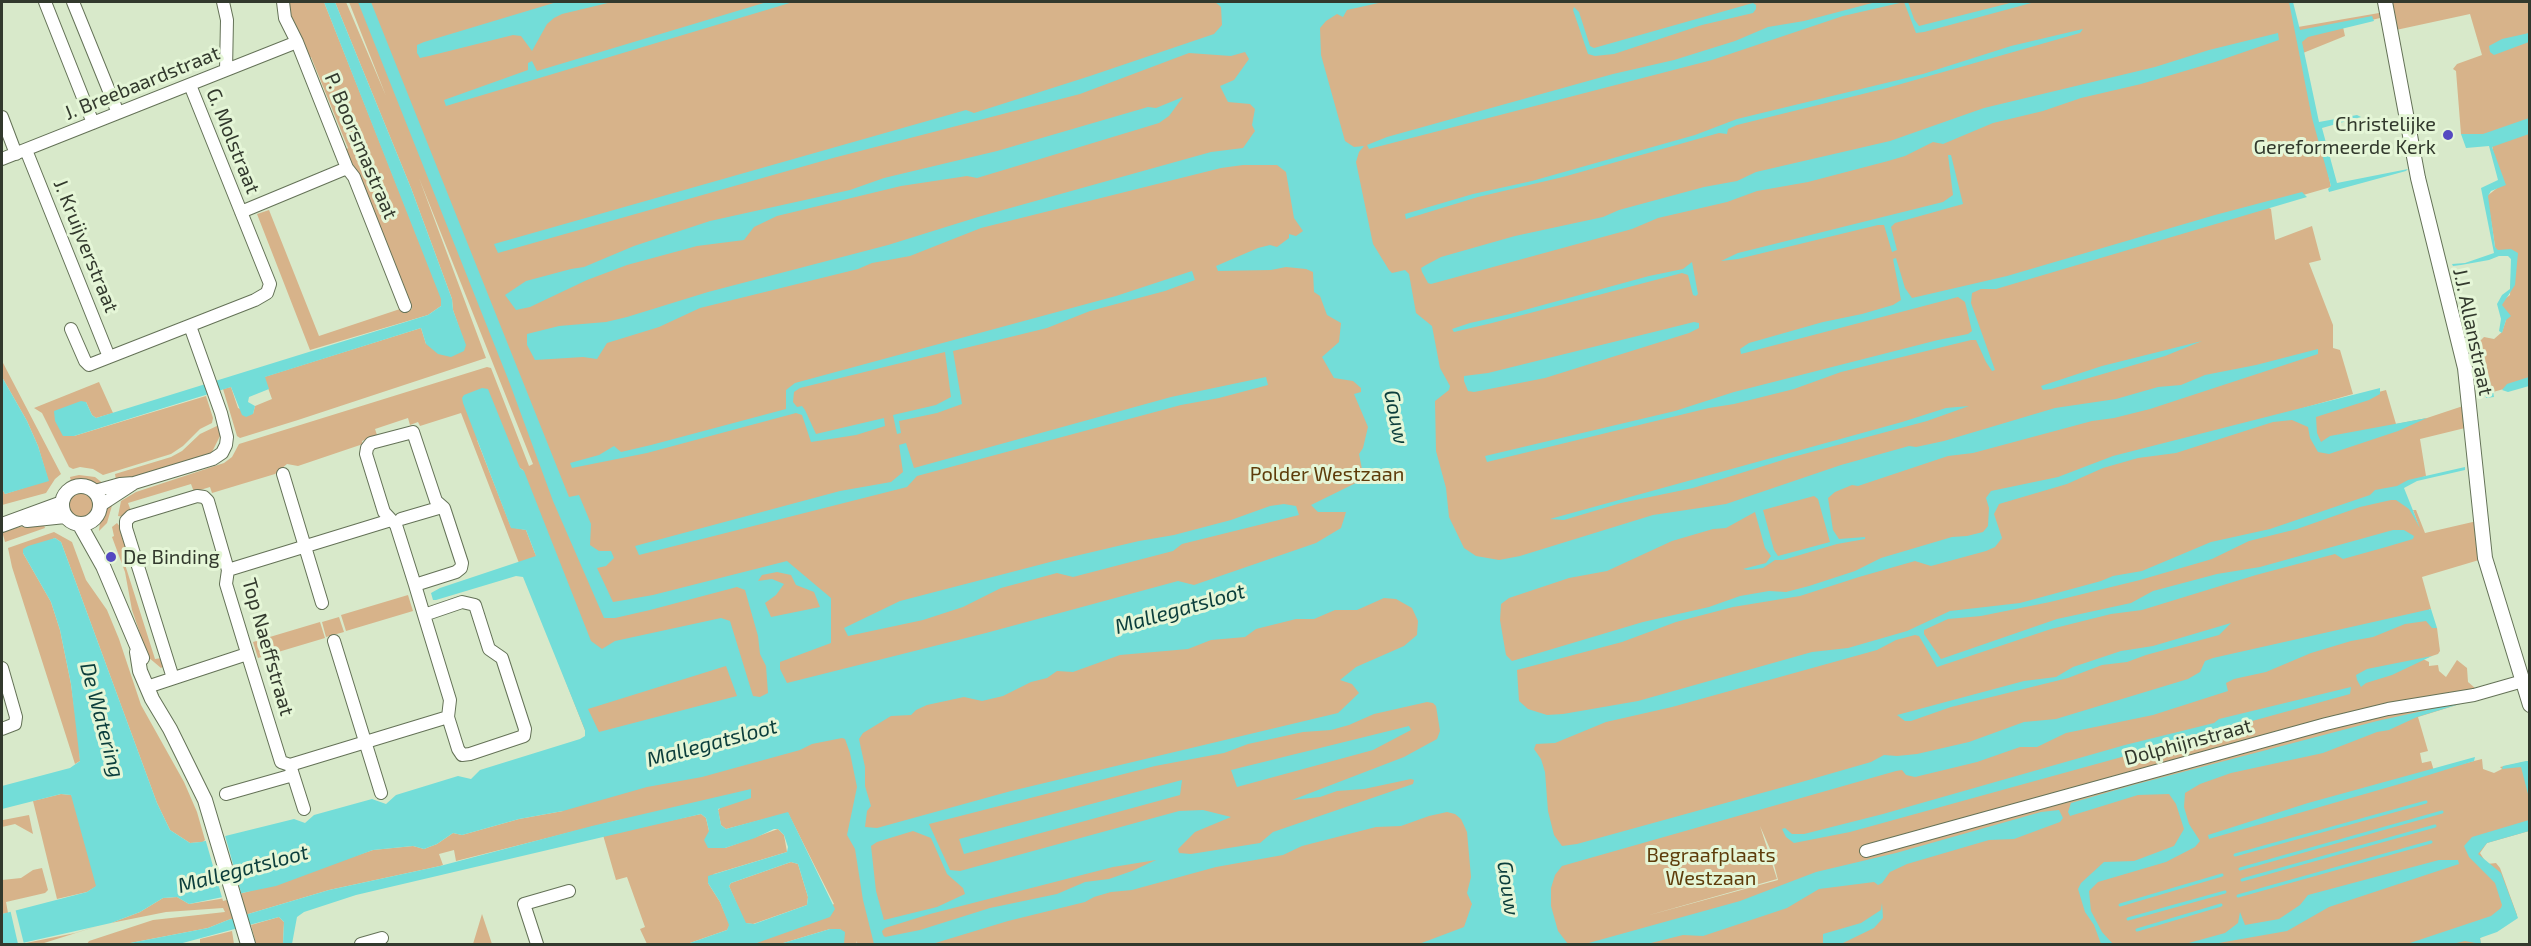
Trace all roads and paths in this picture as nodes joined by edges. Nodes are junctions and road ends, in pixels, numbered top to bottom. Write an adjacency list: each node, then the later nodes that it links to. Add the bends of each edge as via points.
1 (45, 2): 11 (street)
2 (73, 2): 9 (street)
3 (223, 2): 7 (street, via 227,20)
4 (283, 2): 6 (street, P. Boorsmastraat, via 285,18)
5 (2385, 2): 40 (street, J.J. Allanstraat, via 2418,178 2465,368 2485,558)
6 (297, 42): 7 (street, J. Breebaardstraat); 14 (street, P. Boorsmastraat)
7 (226, 70): 8 (street, J. Breebaardstraat)
8 (190, 85): 9 (street, J. Breebaardstraat); 15 (street, G. Molstraat)
9 (118, 113): 11 (street, J. Breebaardstraat)
10 (2, 117): 12 (street, J. Kruijverstraat)
11 (93, 123): 12 (street, J. Breebaardstraat)
12 (21, 152): 13 (street, J. Breebaardstraat); 19 (street, J. Kruijverstraat)
13 (2, 159)
14 (348, 168): 15 (street, G. Molstraat); 16 (street, P. Boorsmastraat)
15 (241, 212): 17 (street, G. Molstraat, via 270,284 267,293)
16 (405, 306)
17 (190, 326): 19 (street); 21 (street, via 221,413 226,445 213,459)
18 (71, 328): 19 (street, via 89,365)
19 (109, 357)
20 (283, 474): 30 (street)
21 (134, 483): 22 (street); 23 (street)
22 (95, 491): 23 (street); 25 (street, via 89,487 72,488 67,492)
23 (101, 505): 27 (street)
24 (442, 507): 26 (street); 26 (street, via 436,501 413,432 371,443 366,454 384,512); 33 (street, via 461,568)
25 (63, 510): 28 (street, via 38,510); 29 (street, via 71,523)
26 (396, 520): 30 (street); 33 (street)
27 (94, 521): 29 (street); 31 (street)
28 (2, 525)
29 (80, 525): 31 (street)
30 (304, 547): 32 (street); 34 (street)
31 (104, 566): 41 (street, via 137,652 148,668)
32 (228, 570): 37 (street, Top Naeffstraat, via 226,584); 39 (street, Top Naeffstraat, via 204,497 131,516 126,521)
33 (415, 585): 35 (street)
34 (322, 603)
35 (424, 615): 43 (street, via 450,699); 43 (street, via 462,602 475,605 489,650 502,658 524,736 462,754)
36 (334, 641): 45 (street)
37 (247, 654): 39 (street); 46 (street, Top Naeffstraat, via 281,762)
38 (2, 669): 44 (street, via 16,717 15,724)
39 (173, 678): 41 (street)
40 (2523, 681): 42 (street, J.J. Allanstraat); 50 (street, Dolphijnstraat, via 2474,695 2335,722)
41 (151, 686): 53 (street, via 155,706 195,777 215,828)
42 (2529, 705)
43 (448, 717): 45 (street)
44 (2, 729)
45 (366, 742): 46 (street); 47 (street)
46 (291, 770): 48 (street); 49 (street, Top Naeffstraat)
47 (381, 793)
48 (226, 794)
49 (304, 810)
50 (1866, 851)
51 (569, 891): 55 (street, via 524,904)
52 (382, 938): 54 (street)
53 (246, 939)
54 (361, 945)
55 (537, 945)

